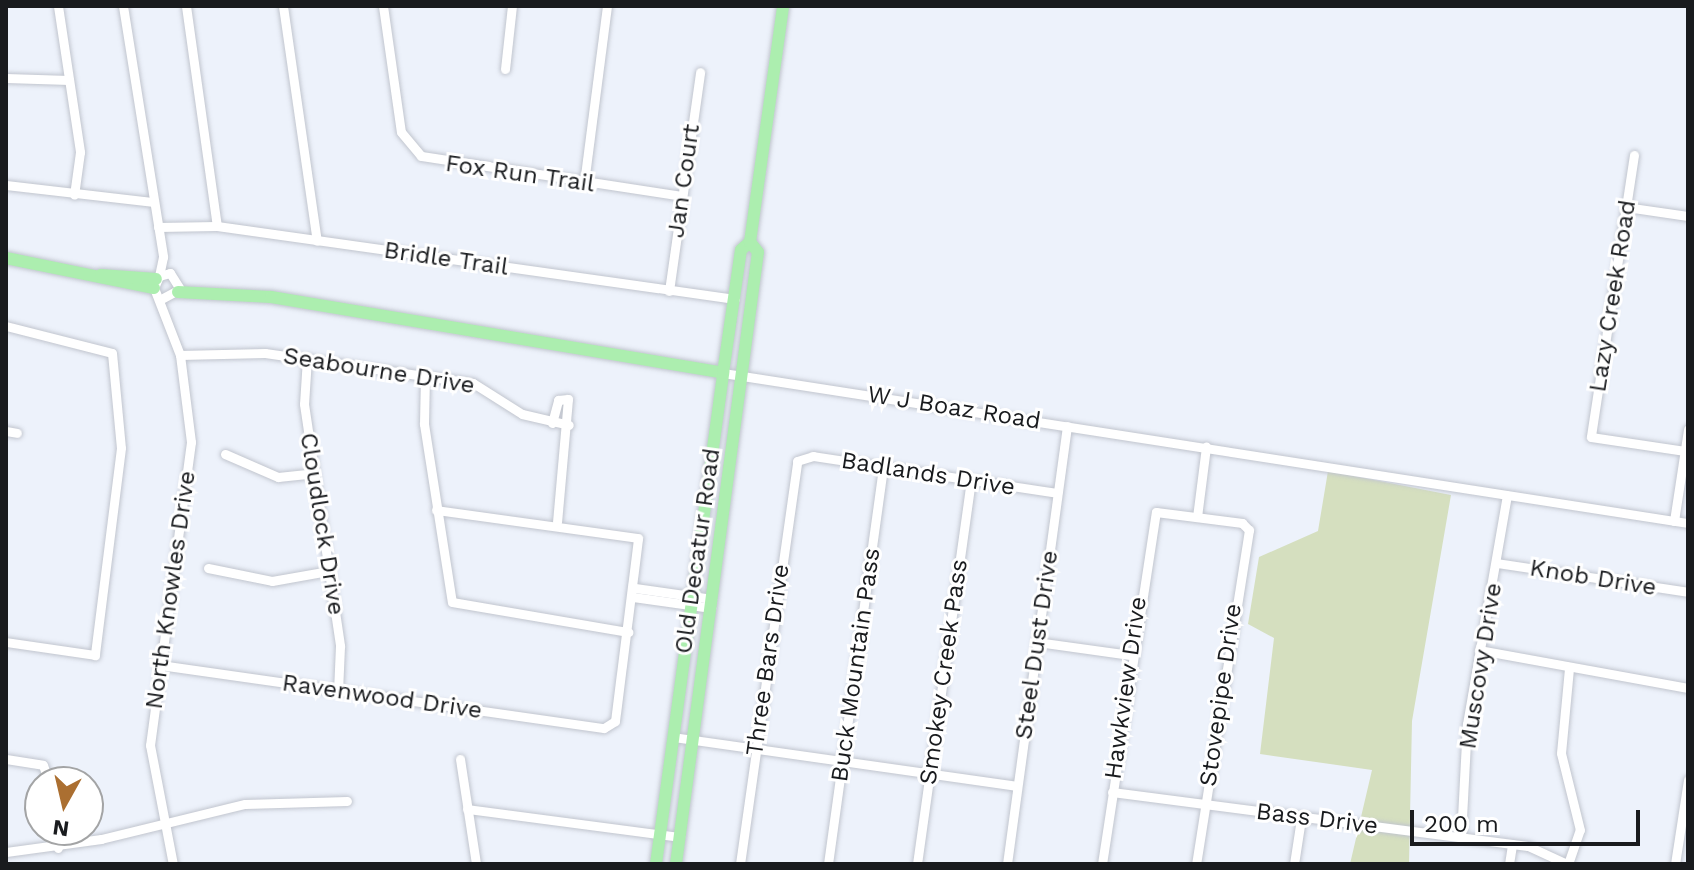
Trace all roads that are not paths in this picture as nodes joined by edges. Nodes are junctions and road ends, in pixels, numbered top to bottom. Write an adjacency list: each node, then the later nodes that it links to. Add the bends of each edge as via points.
1 (58, 6): 12 (street)
2 (123, 6): 18 (street)
3 (186, 6): 21 (street)
4 (283, 6): 23 (street)
5 (383, 6): 14 (street, Fox Run Trail, via 399,121 413,150 445,164)
6 (512, 6): 9 (street)
7 (607, 6): 14 (street)
8 (783, 6): 24 (main road, Old Decatur Road)
9 (505, 69)
10 (700, 72): 17 (street, Jan Court)
11 (6, 78): 12 (street)
12 (69, 80): 16 (street, via 80,152)
13 (1634, 155): 19 (street, Lazy Creek Road)
14 (584, 183): 17 (street, Fox Run Trail)
15 (6, 185): 16 (street)
16 (74, 195): 18 (street)
17 (682, 196): 29 (street, Jan Court)
18 (154, 202): 22 (street)
19 (1626, 207): 20 (street); 45 (street, Lazy Creek Road, via 1591,437)
20 (1688, 216)
21 (217, 226): 22 (street, Bridle Trail); 23 (street, Bridle Trail)
22 (158, 227): 25 (street)
23 (317, 241): 29 (street, Bridle Trail)
24 (750, 242): 30 (main road, Old Decatur Road, via 741,250); 37 (main road, Old Decatur Road, via 758,252)
25 (163, 257): 27 (street); 28 (street)
26 (6, 258): 27 (main road)
27 (158, 285): 28 (street); 28 (street); 31 (street, North Knowles Drive)
28 (177, 287): 31 (street, North Knowles Drive); 35 (main road, W J Boaz Road, via 554,340)
29 (669, 291): 30 (street, Bridle Trail)
30 (735, 299): 35 (main road, Old Decatur Road)
31 (170, 315): 33 (street, North Knowles Drive)
32 (6, 326): 66 (street, via 112,353 120,478 95,655)
33 (180, 355): 34 (street, Seabourne Drive); 70 (street, North Knowles Drive, via 191,442)
34 (307, 358): 36 (street, Seabourne Drive); 49 (street, Cloudlock Drive, via 303,392)
35 (723, 373): 37 (street, W J Boaz Road); 63 (main road, Old Decatur Road)
36 (425, 376): 38 (street, Seabourne Drive, via 473,383); 53 (street)
37 (741, 376): 40 (street, W J Boaz Road); 64 (main road, Old Decatur Road)
38 (552, 423): 39 (street, Seabourne Drive); 39 (street, via 564,398 572,404)
39 (569, 425): 56 (street)
40 (1067, 426): 44 (street, W J Boaz Road); 51 (street, Steel Dust Drive)
41 (1688, 429): 45 (street)
42 (6, 431): 43 (street)
43 (17, 433)
44 (1206, 447): 52 (street, W J Boaz Road); 54 (street)
45 (1685, 451): 55 (street)
46 (225, 454): 49 (street, via 278,477)
47 (800, 458): 48 (street, Badlands Drive); 76 (street, Three Bars Drive)
48 (883, 467): 50 (street, Badlands Drive); 79 (street, Buck Mountain Pass)
49 (314, 473): 60 (street, Cloudlock Drive)
50 (971, 480): 51 (street, Badlands Drive); 81 (street, Smokey Creek Pass)
51 (1057, 493): 67 (street, Steel Dust Drive)
52 (1507, 495): 55 (street, W J Boaz Road); 58 (street, Muscovy Drive)
53 (436, 510): 56 (street); 65 (street, via 455,605)
54 (1197, 517): 69 (street, Hawkview Drive, via 1154,513); 87 (street, Stovepipe Drive, via 1248,527)
55 (1674, 521): 57 (street, W J Boaz Road)
56 (557, 522): 62 (street, via 638,538)
57 (1688, 523)
58 (1497, 563): 61 (street, Knob Drive); 68 (street, Muscovy Drive)
59 (208, 568): 60 (street, via 272,581)
60 (329, 571): 73 (street, Cloudlock Drive)
61 (1688, 592)
62 (634, 593): 63 (street); 65 (street)
63 (691, 601): 64 (street); 74 (main road, Old Decatur Road)
64 (712, 604): 75 (main road, Old Decatur Road)
65 (628, 632): 73 (street, Ravenwood Drive, via 615,721 604,728)
66 (6, 642)
67 (1037, 642): 69 (street); 83 (street, Steel Dust Drive)
68 (1479, 650): 71 (street); 93 (street, Muscovy Drive)
69 (1131, 655): 85 (street, Hawkview Drive)
70 (160, 665): 73 (street, Ravenwood Drive); 90 (street, North Knowles Drive, via 150,745)
71 (1569, 669): 72 (street); 109 (street, via 1561,753 1580,830)
72 (1688, 688)
73 (338, 691)
74 (673, 737): 75 (street); 91 (main road, Old Decatur Road)
75 (693, 740): 76 (street); 92 (main road, Old Decatur Road)
76 (756, 749): 79 (street); 101 (street, Three Bars Drive)
77 (6, 759): 80 (street)
78 (460, 759): 88 (street)
79 (844, 761): 81 (street); 102 (street, Buck Mountain Pass)
80 (43, 766)
81 (930, 773): 83 (street); 103 (street, Smokey Creek Pass)
82 (1688, 780): 84 (street)
83 (1017, 786): 104 (street, Steel Dust Drive)
84 (1688, 786): 110 (street)
85 (1112, 792): 87 (street, Bass Drive); 105 (street, Hawkview Drive)
86 (347, 801): 90 (street, via 245,804)
87 (1204, 805): 89 (street, Bass Drive); 106 (street, Stovepipe Drive)
88 (467, 809): 91 (street); 98 (street)
89 (1301, 819): 93 (street, Bass Drive); 107 (street)
90 (163, 824): 95 (street); 97 (street, North Knowles Drive)
91 (660, 834): 92 (street); 99 (main road, Old Decatur Road)
92 (680, 837): 100 (main road, Old Decatur Road)
93 (1461, 837): 94 (street, Bass Drive)
94 (1512, 844): 108 (street); 109 (street, Bass Drive)
95 (58, 848): 96 (street)
96 (6, 852)
97 (173, 864)
98 (476, 864)
99 (656, 864)
100 (676, 864)
101 (740, 864)
102 (828, 864)
103 (917, 864)
104 (1007, 864)
105 (1102, 864)
106 (1196, 864)
107 (1294, 864)
108 (1509, 864)
109 (1567, 864)
110 (1675, 864)

